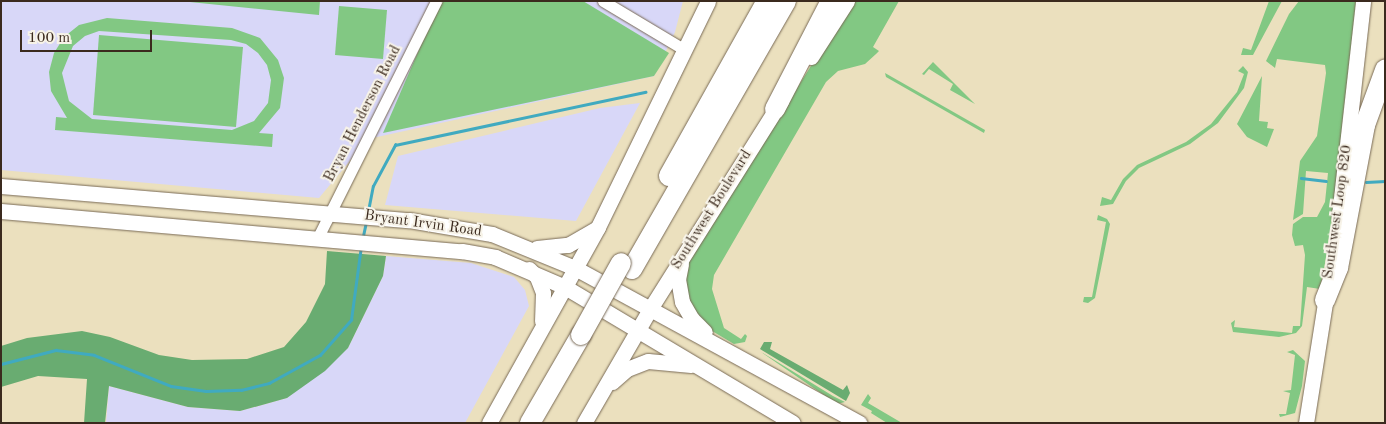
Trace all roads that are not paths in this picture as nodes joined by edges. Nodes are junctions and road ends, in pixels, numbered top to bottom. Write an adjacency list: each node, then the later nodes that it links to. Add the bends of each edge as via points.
1 (436, 1): 15 (street, Bryan Henderson Road)
2 (603, 1): 9 (street)
3 (708, 1): 9 (main road)
4 (767, 1): 21 (highway)
5 (786, 1): 21 (highway)
6 (830, 1): 11 (highway)
7 (847, 1): 11 (main road, Southwest Boulevard)
8 (1363, 1): 25 (main road, Southwest Loop 820, via 1344,176)
9 (685, 50): 17 (main road)
10 (1385, 70): 25 (highway, via 1365,125 1338,268)
11 (776, 109): 20 (main road, Southwest Boulevard)
12 (1, 186): 13 (main road, Bryant Irvin Road)
13 (166, 200): 15 (main road, Bryant Irvin Road); 16 (main road)
14 (1, 211): 16 (main road, Bryant Irvin Road)
15 (330, 214): 18 (street, Bryan Henderson Road); 19 (main road, Bryant Irvin Road, via 464,227)
16 (164, 225): 18 (main road, Bryant Irvin Road)
17 (598, 228): 19 (main road, via 568,245); 23 (main road)
18 (317, 239): 22 (main road, Bryant Irvin Road, via 478,254)
19 (532, 248): 23 (main road, Bryant Irvin Road)
20 (683, 256): 26 (main road, Southwest Boulevard); 30 (main road, via 678,279 682,302 692,319)
21 (627, 266): 29 (highway)
22 (528, 268): 24 (main road, Bryant Irvin Road); 28 (main road, via 537,277 543,293 545,307)
23 (575, 268): 24 (main road); 26 (main road, Bryant Irvin Road)
24 (565, 286): 27 (main road, Bryant Irvin Road); 28 (main road)
25 (1325, 300): 39 (main road, Southwest Loop 820)
26 (650, 309): 27 (main road, Southwest Boulevard); 30 (main road, Bryant Irvin Road)
27 (639, 328): 31 (main road, Bryant Irvin Road); 32 (main road, Southwest Boulevard)
28 (539, 333): 33 (main road)
29 (587, 337): 34 (highway); 35 (highway)
30 (717, 343): 38 (main road, Bryant Irvin Road)
31 (701, 367): 32 (main road, via 658,360 638,364 618,375); 37 (main road, Bryant Irvin Road)
32 (599, 396): 36 (main road, Southwest Boulevard)
33 (489, 423)
34 (530, 423)
35 (545, 423)
36 (584, 423)
37 (792, 423)
38 (859, 423)
39 (1306, 423)

